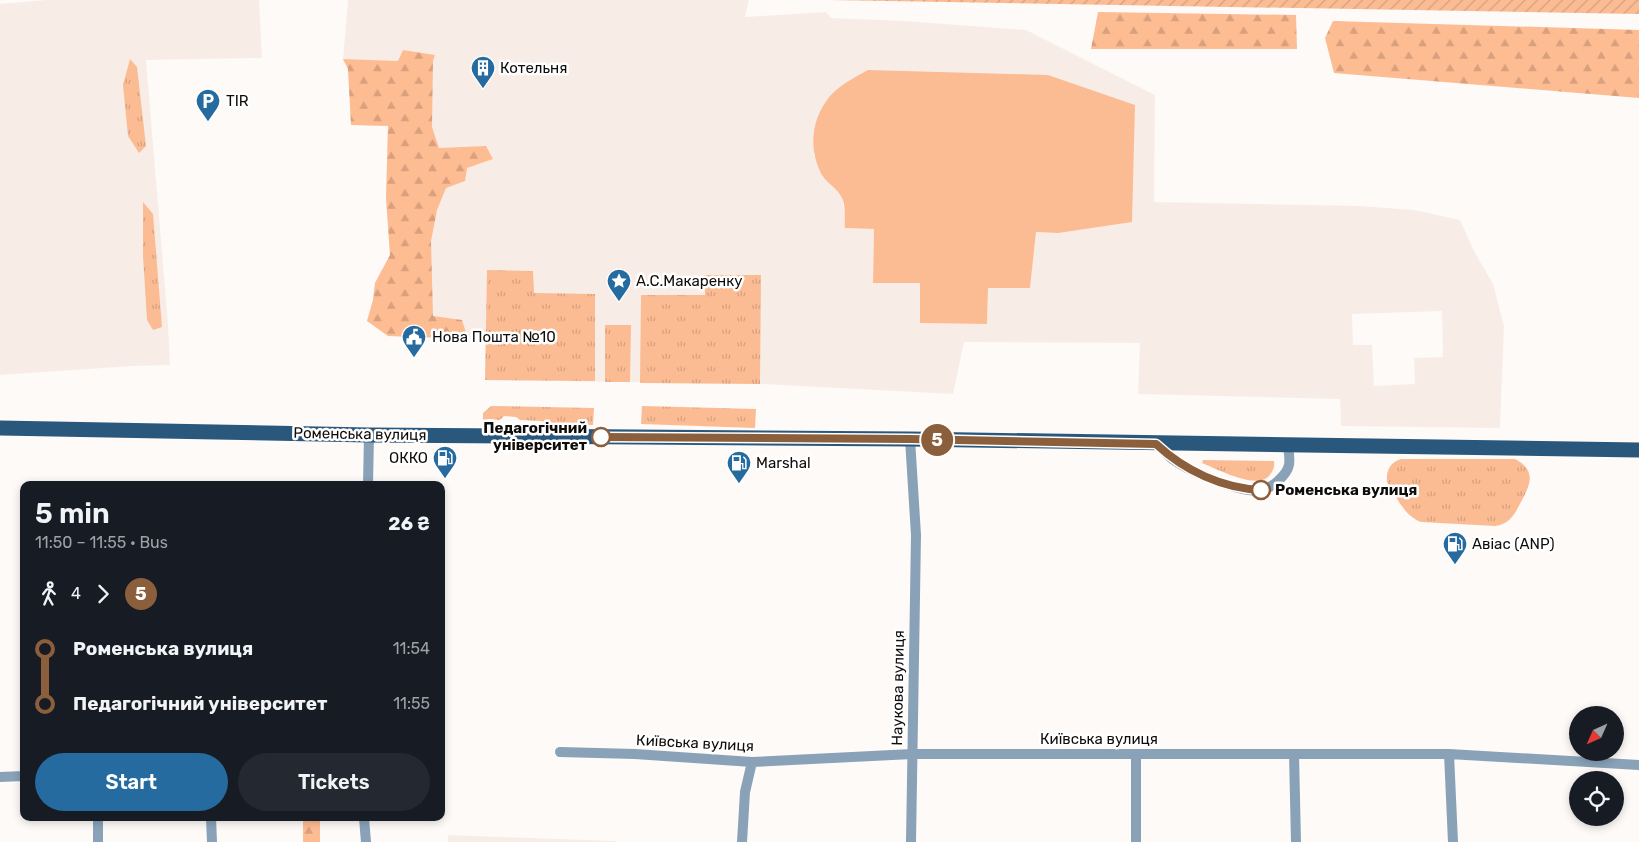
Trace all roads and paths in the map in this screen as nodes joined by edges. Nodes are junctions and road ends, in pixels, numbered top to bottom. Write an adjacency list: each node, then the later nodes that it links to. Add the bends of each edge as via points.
1 (0, 428): 2 (main road, Роменська вулиця)
2 (369, 435): 3 (main road, Роменська вулиця); 7 (street)
3 (910, 439): 4 (main road, Роменська вулиця); 9 (street, Наукова вулиця, via 916,535)
4 (1156, 444): 5 (main road, Роменська вулиця); 5 (street, via 1187,468 1206,477 1262,490 1284,476 1290,464)
5 (1288, 446): 6 (main road, Роменська вулиця)
6 (1639, 450)
7 (368, 481)
8 (560, 752): 13 (street, Київська вулиця)
9 (912, 754): 10 (street, Київська вулиця); 13 (street, Київська вулиця); 24 (street, Наукова вулиця)
10 (1136, 754): 11 (street, Київська вулиця); 25 (street)
11 (1294, 754): 12 (street, Київська вулиця); 26 (street)
12 (1449, 754): 14 (street, Київська вулиця); 27 (street)
13 (752, 762): 23 (street, via 745,792)
14 (1639, 766)
15 (20, 776): 16 (street)
16 (0, 777)
17 (98, 821): 20 (street)
18 (212, 821): 21 (street)
19 (364, 821): 22 (street)
20 (98, 842)
21 (212, 842)
22 (366, 842)
23 (742, 842)
24 (911, 842)
25 (1136, 842)
26 (1296, 842)
27 (1453, 842)

